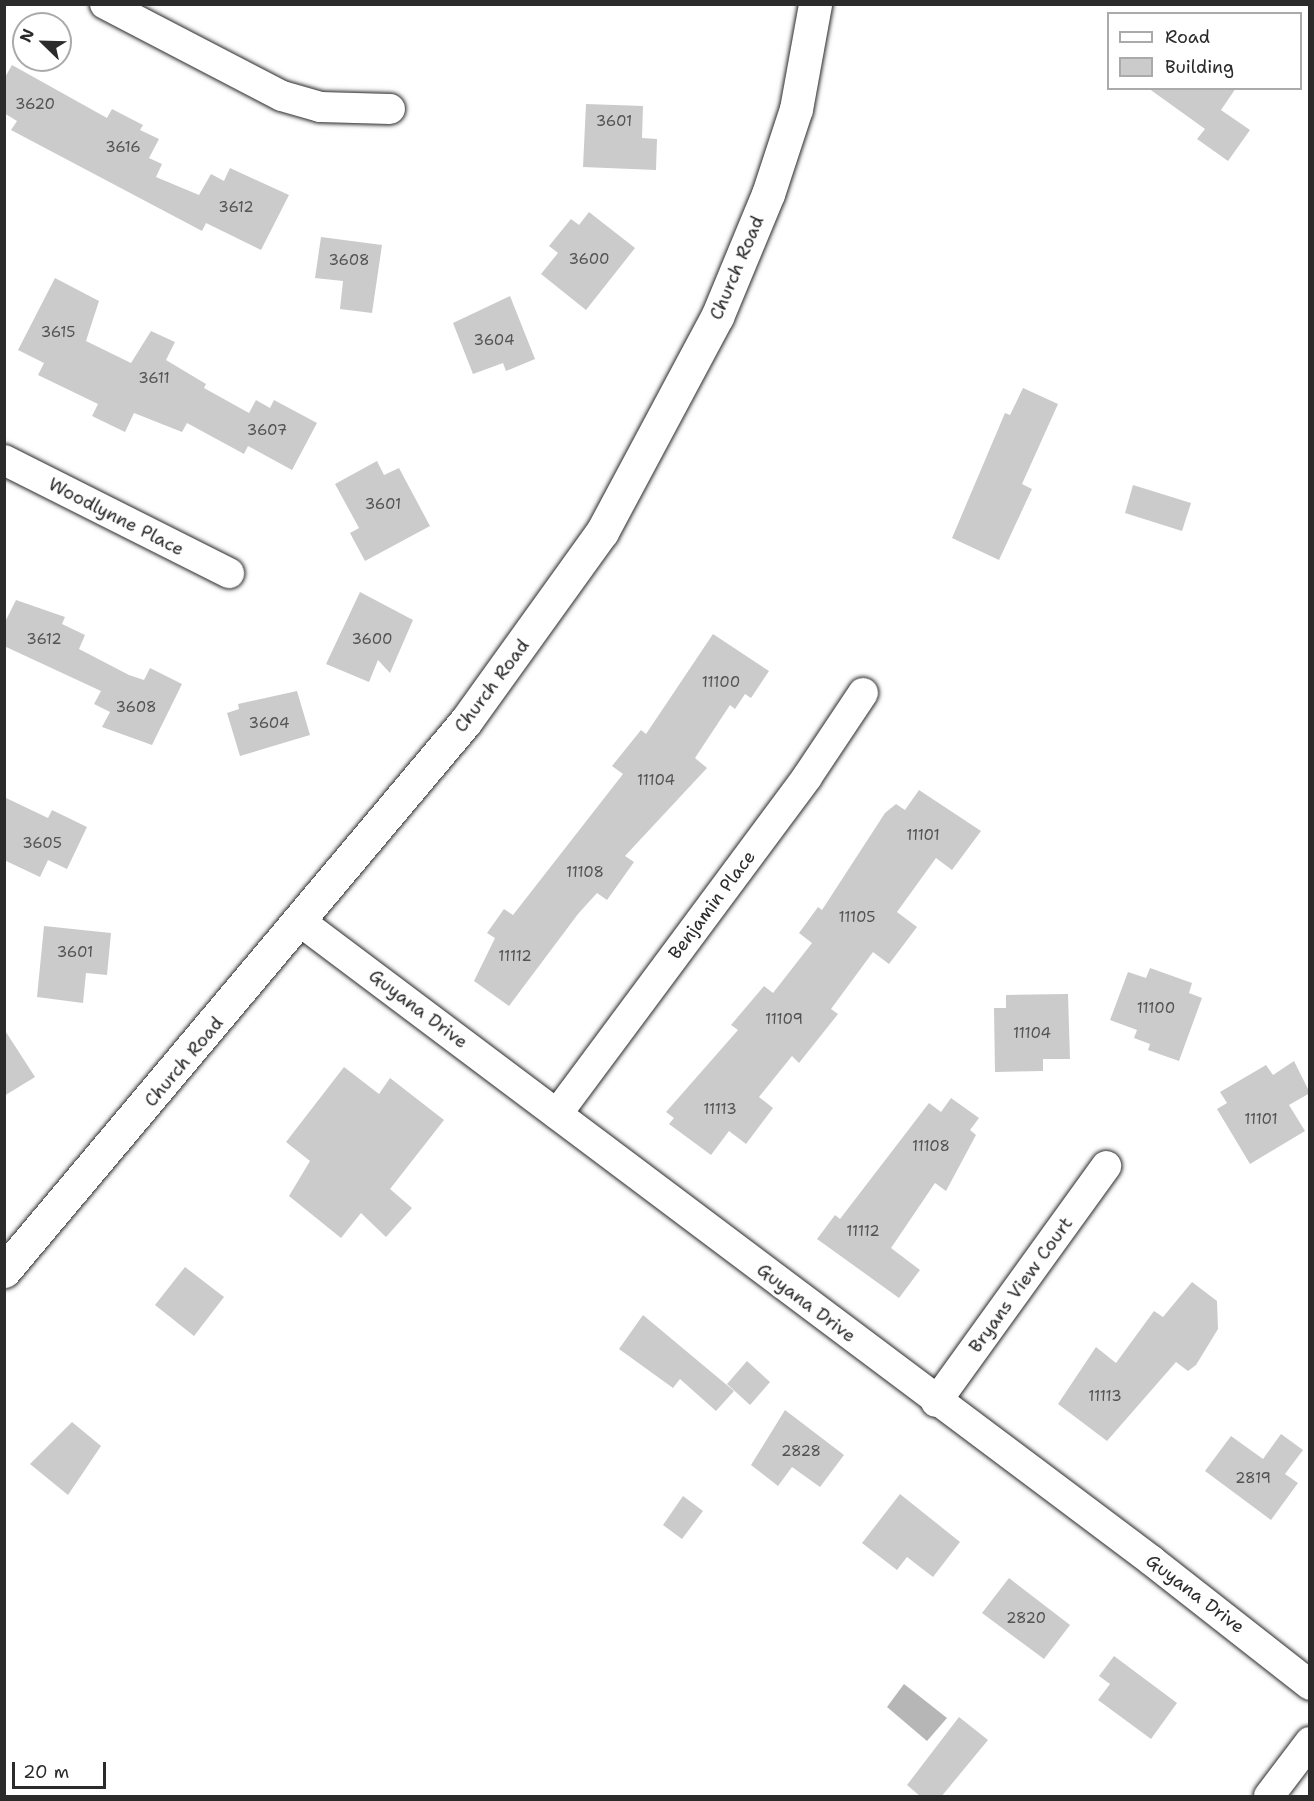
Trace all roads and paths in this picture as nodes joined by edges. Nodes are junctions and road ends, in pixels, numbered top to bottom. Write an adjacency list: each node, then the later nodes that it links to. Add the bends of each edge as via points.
1 (105, 4): 3 (street, via 282,96 320,106)
2 (815, 4): 7 (main road, Church Road, via 796,109 768,194 717,317 654,441 557,601)
3 (390, 108)
4 (4, 460): 5 (street, Woodlynne Place)
5 (229, 573)
6 (862, 693): 8 (street, Benjamin Place, via 800,787)
7 (301, 922): 8 (street, Guyana Drive); 10 (main road, Church Road)
8 (556, 1114): 11 (street, Guyana Drive)
9 (1106, 1166): 11 (street, Bryans View Court)
10 (4, 1271)
11 (936, 1402): 12 (street, Guyana Drive)
12 (1310, 1685)
13 (1310, 1742): 14 (street)
14 (1269, 1797)

